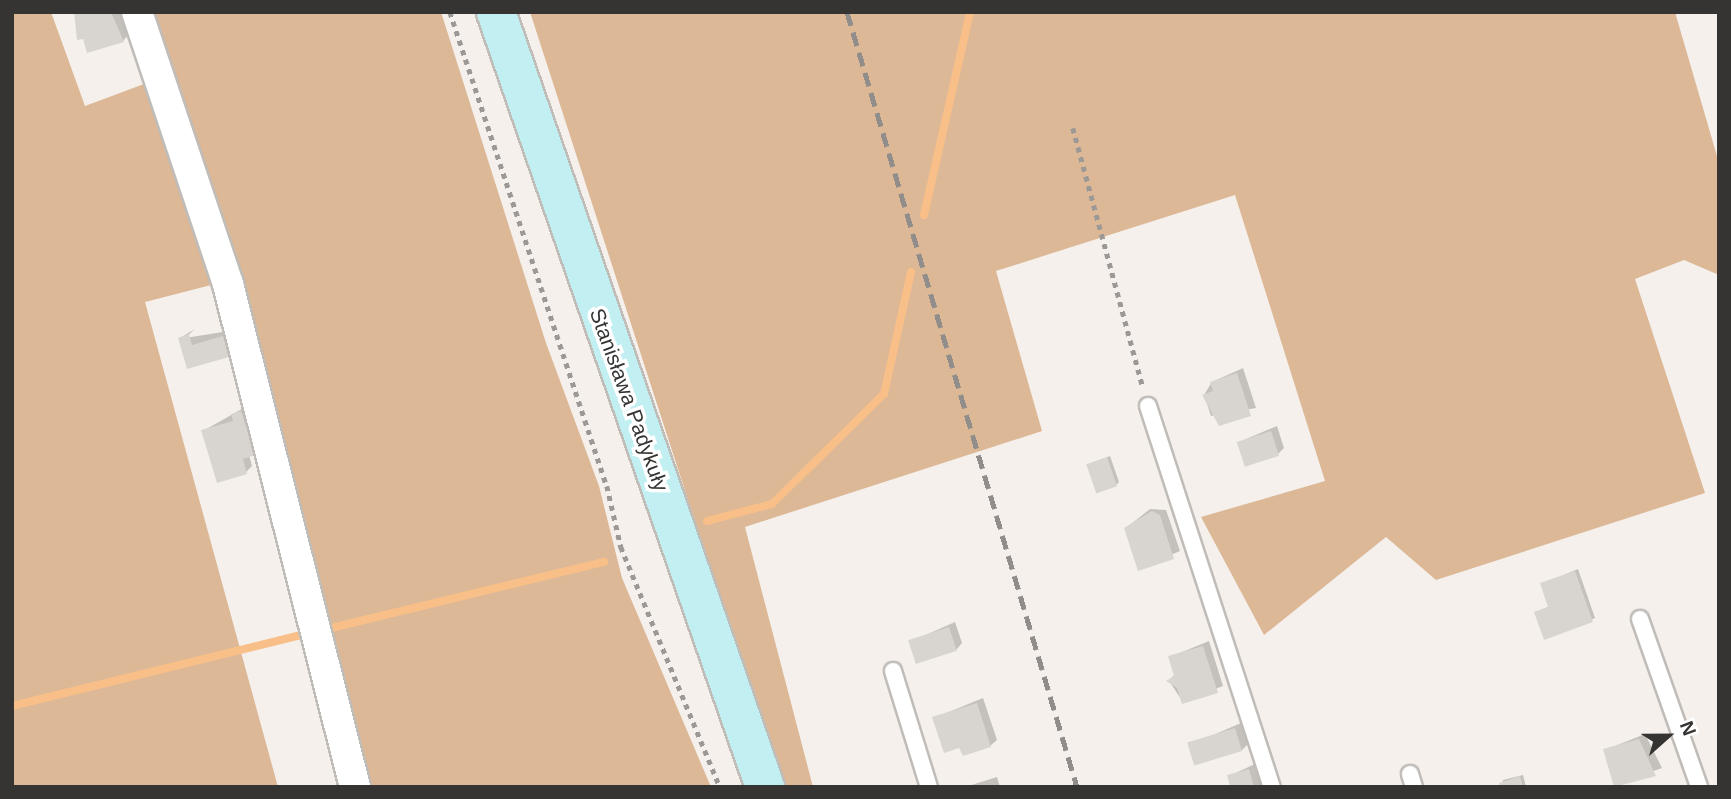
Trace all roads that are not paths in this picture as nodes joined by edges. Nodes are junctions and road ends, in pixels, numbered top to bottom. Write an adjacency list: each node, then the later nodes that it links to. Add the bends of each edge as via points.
1 (137, 12): 6 (street, via 228,284)
2 (496, 12): 7 (street, Stanisława Padykuły)
3 (1148, 406): 9 (lane)
4 (1640, 619): 10 (lane)
5 (893, 671): 8 (lane)
6 (355, 787)
7 (765, 787)
8 (929, 787)
9 (1272, 787)
10 (1699, 787)

